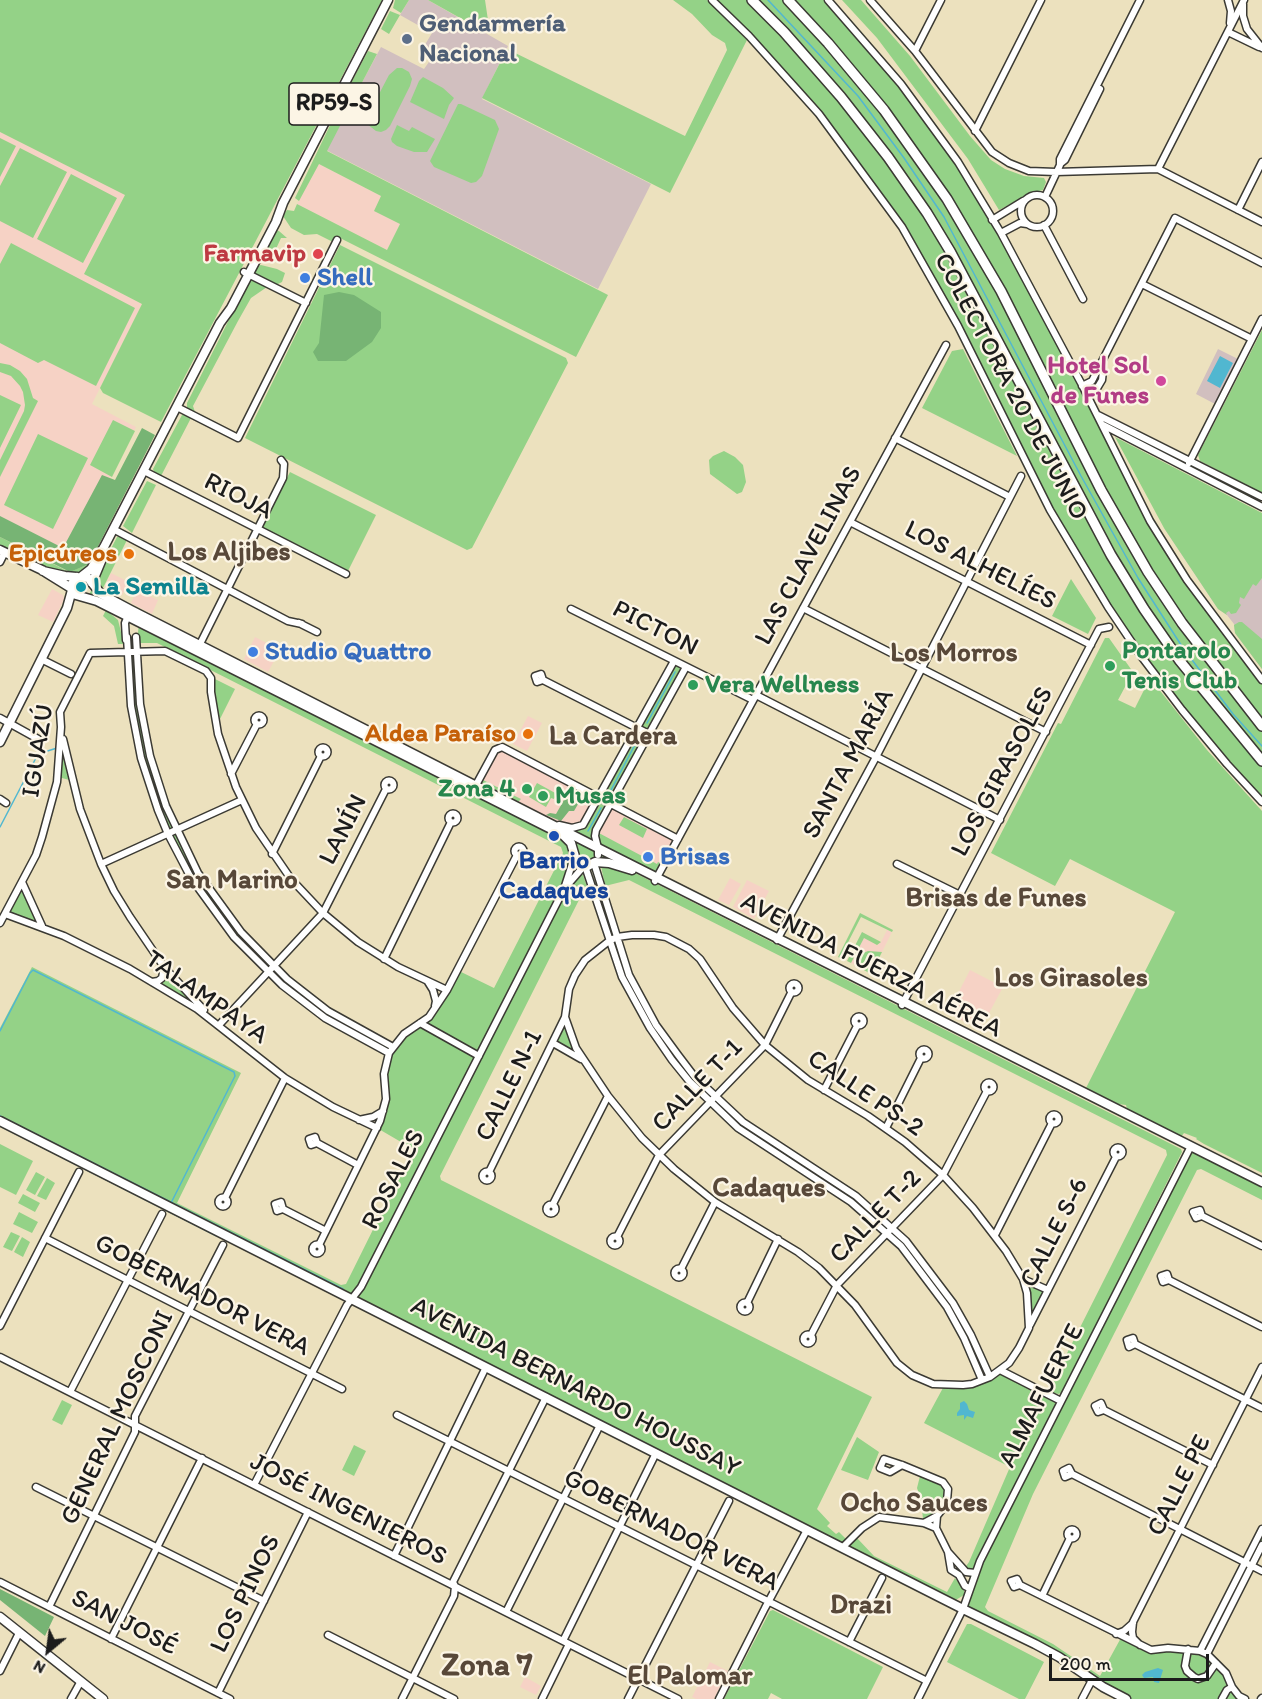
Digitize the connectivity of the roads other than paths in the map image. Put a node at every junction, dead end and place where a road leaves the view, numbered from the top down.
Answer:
1 (388, 0) edge
2 (712, 0) edge
3 (752, 0) edge
4 (788, 0) edge
5 (828, 0) edge
6 (870, 0) edge
7 (941, 0) edge
8 (1041, 0) edge
9 (1142, 0) edge
10 (1228, 1) edge
11 (1243, 2) edge
12 (1246, 26) junction
13 (1230, 27) junction
14 (1238, 37) junction
15 (1262, 48) edge
16 (915, 51) junction
17 (975, 131) junction
18 (1262, 162) edge
19 (1158, 170) junction
20 (1056, 172) junction
21 (1045, 196) junction
22 (1024, 201) junction
23 (1238, 210) junction
24 (992, 220) junction
25 (1262, 222) edge
26 (1028, 224) junction
27 (1044, 225) junction
28 (1001, 233) junction
29 (337, 240) dead end
30 (1262, 263) edge
31 (246, 273) junction
32 (1142, 284) junction
33 (1083, 299) dead end
34 (306, 303) junction
35 (1262, 319) edge
36 (1252, 339) junction
37 (946, 345) dead end
38 (1102, 367) junction
39 (1082, 386) junction
40 (1087, 395) junction
41 (177, 407) junction
42 (1097, 415) junction
43 (1102, 425) junction
44 (895, 438) junction
45 (281, 460) dead end
46 (1190, 461) junction
47 (1186, 468) junction
48 (144, 471) junction
49 (1022, 476) dead end
50 (1010, 497) junction
51 (1262, 497) edge
52 (1262, 507) edge
53 (850, 522) junction
54 (113, 529) junction
55 (258, 529) junction
56 (104, 547) junction
57 (2, 551) edge
58 (0, 562) edge
59 (43, 571) junction
60 (346, 574) dead end
61 (80, 576) junction
62 (967, 580) junction
63 (92, 584) junction
64 (228, 588) junction
65 (72, 589) junction
66 (83, 597) junction
67 (67, 608) junction
68 (803, 608) junction
69 (571, 609) dead end
70 (129, 613) junction
71 (140, 618) junction
72 (1109, 627) dead end
73 (317, 632) dead end
74 (1091, 645) junction
75 (198, 648) junction
76 (128, 652) junction
77 (136, 652) junction
78 (41, 659) junction
79 (674, 660) junction
80 (686, 667) junction
81 (921, 669) junction
82 (71, 674) dead end
83 (543, 680) dead end
84 (1262, 680) edge
85 (755, 698) junction
86 (310, 705) junction
87 (0, 718) edge
88 (10, 723) junction
89 (257, 724) dead end
90 (1262, 726) edge
91 (61, 727) junction
92 (637, 727) junction
93 (1046, 732) junction
94 (649, 734) junction
95 (38, 739) dead end
96 (0, 742) edge
97 (321, 756) dead end
98 (876, 757) junction
99 (1262, 761) edge
100 (231, 774) junction
101 (57, 782) junction
102 (73, 782) junction
103 (476, 785) junction
104 (386, 789) dead end
105 (599, 798) junction
106 (242, 800) junction
107 (1262, 802) edge
108 (610, 804) junction
109 (1000, 820) junction
110 (451, 822) dead end
111 (555, 825) junction
112 (176, 830) junction
113 (168, 834) junction
114 (678, 839) junction
115 (272, 854) junction
116 (575, 854) junction
117 (517, 855) dead end
118 (592, 856) junction
119 (102, 864) junction
120 (897, 864) dead end
121 (656, 879) junction
122 (22, 882) junction
123 (564, 889) junction
124 (960, 895) junction
125 (323, 913) junction
126 (5, 914) junction
127 (0, 923) edge
128 (42, 927) junction
129 (616, 938) junction
130 (777, 940) junction
131 (609, 941) junction
132 (384, 959) junction
133 (164, 967) junction
134 (274, 967) junction
135 (268, 973) junction
136 (152, 982) junction
137 (428, 982) junction
138 (447, 990) junction
139 (791, 993) dead end
140 (903, 1003) junction
141 (434, 1010) junction
142 (326, 1014) junction
143 (566, 1017) junction
144 (420, 1023) junction
145 (219, 1025) junction
146 (653, 1026) junction
147 (857, 1026) dead end
148 (553, 1043) junction
149 (765, 1045) junction
150 (391, 1050) junction
151 (479, 1056) junction
152 (921, 1058) dead end
153 (584, 1060) junction
154 (285, 1078) junction
155 (824, 1090) junction
156 (987, 1091) dead end
157 (608, 1096) junction
158 (712, 1099) junction
159 (383, 1111) junction
160 (358, 1120) junction
161 (0, 1121) edge
162 (1052, 1123) dead end
163 (377, 1128) junction
164 (886, 1128) junction
165 (317, 1143) dead end
166 (1190, 1148) junction
167 (659, 1155) junction
168 (1116, 1157) dead end
169 (358, 1165) junction
170 (79, 1172) dead end
171 (489, 1172) dead end
172 (943, 1175) junction
173 (1262, 1182) edge
174 (1262, 1187) edge
175 (225, 1198) dead end
176 (715, 1202) junction
177 (553, 1204) dead end
178 (283, 1209) dead end
179 (162, 1214) dead end
180 (1202, 1216) dead end
181 (894, 1228) junction
182 (326, 1231) junction
183 (888, 1234) junction
184 (995, 1235) junction
185 (617, 1237) dead end
186 (45, 1238) junction
187 (778, 1239) junction
188 (223, 1245) dead end
189 (319, 1245) dead end
190 (1262, 1246) edge
191 (681, 1269) dead end
192 (1023, 1279) junction
193 (1169, 1280) dead end
194 (128, 1281) junction
195 (837, 1285) junction
196 (1048, 1290) junction
197 (352, 1299) junction
198 (747, 1303) dead end
199 (950, 1305) junction
200 (189, 1311) junction
201 (0, 1326) edge
202 (1262, 1327) edge
203 (1029, 1328) junction
204 (811, 1335) dead end
205 (1135, 1344) dead end
206 (0, 1357) edge
207 (486, 1367) junction
208 (1262, 1367) edge
209 (1000, 1370) junction
210 (311, 1373) junction
211 (990, 1374) junction
212 (982, 1380) junction
213 (342, 1389) dead end
214 (70, 1392) junction
215 (546, 1397) junction
216 (1245, 1400) junction
217 (1061, 1401) junction
218 (1262, 1408) edge
219 (1104, 1410) dead end
220 (397, 1414) dead end
221 (135, 1424) junction
222 (600, 1425) junction
223 (450, 1441) junction
224 (656, 1453) junction
225 (202, 1458) junction
226 (902, 1465) dead end
227 (1213, 1465) junction
228 (509, 1471) junction
229 (1072, 1474) dead end
230 (254, 1485) junction
231 (36, 1487) dead end
232 (563, 1498) junction
233 (729, 1501) dead end
234 (308, 1512) junction
235 (94, 1516) junction
236 (937, 1516) junction
237 (924, 1523) junction
238 (620, 1527) junction
239 (936, 1528) junction
240 (1180, 1529) junction
241 (1262, 1529) edge
242 (807, 1530) junction
243 (1070, 1538) dead end
244 (1262, 1545) edge
245 (157, 1548) junction
246 (842, 1548) junction
247 (394, 1556) junction
248 (1248, 1564) junction
249 (696, 1565) junction
250 (1262, 1571) edge
251 (975, 1573) junction
252 (962, 1574) junction
253 (882, 1578) dead end
254 (0, 1582) edge
255 (1020, 1585) dead end
256 (455, 1586) junction
257 (969, 1588) junction
258 (1042, 1596) junction
259 (264, 1601) junction
260 (768, 1601) junction
261 (49, 1607) junction
262 (963, 1609) junction
263 (506, 1612) junction
264 (0, 1617) edge
265 (1133, 1622) junction
266 (20, 1632) junction
267 (1116, 1634) junction
268 (328, 1635) dead end
269 (111, 1639) junction
270 (566, 1642) junction
271 (849, 1642) junction
272 (1140, 1646) junction
273 (1188, 1649) junction
274 (1200, 1651) junction
275 (1207, 1654) junction
276 (1216, 1663) junction
277 (0, 1671) edge
278 (413, 1678) junction
279 (639, 1679) junction
280 (1092, 1680) junction
281 (81, 1681) junction
282 (927, 1681) junction
283 (1232, 1687) junction
284 (218, 1693) junction
285 (71, 1699) edge
286 (103, 1699) edge
287 (230, 1699) edge
288 (402, 1699) edge
289 (454, 1699) edge
290 (542, 1699) edge
291 (628, 1699) edge
292 (678, 1699) edge
293 (719, 1699) edge
294 (918, 1699) edge
295 (1082, 1699) edge
296 (1126, 1699) edge
297 (1222, 1699) edge
298 (1245, 1699) edge

1 - 31 main road, RP59-S
2 - 107 street, COLECTORA 20 DE JUNIO
3 - 99 highway
4 - 90 highway
5 - 24 street
6 - 16 street
7 - 16 street
8 - 17 street
9 - 20 street
10 - 11 street
10 - 13 street
11 - 12 street
11 - 13 street
12 - 13 street
12 - 14 street
12 - 15 street
13 - 14 street
13 - 19 street
14 - 15 street
16 - 17 street
17 - 20 street
18 - 23 street
19 - 20 street
19 - 23 street
20 - 21 street
21 - 22 street
21 - 27 street
22 - 24 street
22 - 26 street
23 - 25 street
24 - 28 street
26 - 27 street
26 - 28 street
27 - 33 street
28 - 39 street
29 - 34 street
30 - 32 street
31 - 34 street
31 - 41 main road, RP59-S
32 - 36 street
32 - 38 street
34 - 41 street
35 - 36 street
36 - 46 street
37 - 44 street, LAS CLAVELINAS
38 - 39 street
38 - 40 street
39 - 40 street
40 - 42 street
41 - 48 main road, RP59-S
42 - 43 street
42 - 46 street
43 - 47 street
43 - 84 street
44 - 50 street
44 - 53 street, LAS CLAVELINAS
45 - 55 street
46 - 47 street
46 - 51 street
47 - 52 street
48 - 54 main road, RP59-S
48 - 55 street, RIOJA
49 - 50 street, SANTA MARÍA
50 - 62 street, SANTA MARÍA
53 - 62 street, LOS ALHELÍES
53 - 68 street, LAS CLAVELINAS
54 - 56 main road, RP59-S
54 - 64 street
55 - 60 street, RIOJA
55 - 64 street
56 - 61 main road, RP59-S
56 - 63 main road, RP59-S
57 - 58 street
57 - 59 main road, AVENIDA FUERZA AÉREA
59 - 61 main road, AVENIDA FUERZA AÉREA
59 - 65 main road, AVENIDA FUERZA AÉREA
61 - 63 main road, AVENIDA FUERZA AÉREA
61 - 65 main road
62 - 74 street, LOS ALHELÍES
62 - 81 street, SANTA MARÍA
63 - 66 main road, RP59-S
63 - 70 main road, AVENIDA FUERZA AÉREA
64 - 73 street
64 - 75 street
65 - 66 main road, AVENIDA FUERZA AÉREA
65 - 67 main road
66 - 67 main road
66 - 70 main road, AVENIDA FUERZA AÉREA
67 - 78 main road
68 - 81 street
68 - 85 street, LAS CLAVELINAS
69 - 79 street, PICTON
70 - 71 main road, AVENIDA FUERZA AÉREA
70 - 76 street
71 - 75 main road, AVENIDA FUERZA AÉREA
71 - 77 street
72 - 74 street, LOS GIRASOLES
74 - 93 street, LOS GIRASOLES
75 - 86 main road, AVENIDA FUERZA AÉREA
76 - 77 street
76 - 91 street, IGUAZÚ
76 - 113 street
77 - 100 street
77 - 112 street
78 - 82 street
78 - 88 main road
79 - 80 street, PICTON
79 - 92 street
80 - 85 street, PICTON
80 - 94 street
81 - 93 street
81 - 98 street, SANTA MARÍA
83 - 92 street
85 - 98 street, PICTON
85 - 114 street, LAS CLAVELINAS
86 - 103 main road, AVENIDA FUERZA AÉREA
86 - 116 main road, AVENIDA FUERZA AÉREA
87 - 88 street
88 - 95 street
88 - 96 main road
89 - 100 street
91 - 101 street, IGUAZÚ
91 - 102 street
92 - 94 street
92 - 105 street
93 - 109 street, LOS GIRASOLES
94 - 108 street
97 - 115 street
98 - 109 street, PICTON
98 - 130 street, SANTA MARÍA
100 - 106 street
101 - 102 street
101 - 122 street, IGUAZÚ
102 - 119 street
103 - 105 street
103 - 111 main road, AVENIDA FUERZA AÉREA
104 - 125 street, LANÍN
105 - 108 street
105 - 111 street
106 - 112 street
106 - 115 street
108 - 114 street
108 - 118 street
109 - 124 street, LOS GIRASOLES
110 - 132 street
111 - 118 main road, AVENIDA FUERZA AÉREA
112 - 113 street
112 - 134 street
113 - 119 street
113 - 135 street
114 - 121 street, LAS CLAVELINAS
115 - 125 street
116 - 118 main road, AVENIDA FUERZA AÉREA
116 - 118 main road
116 - 123 street, ROSALES
117 - 138 street
118 - 121 main road, AVENIDA FUERZA AÉREA
118 - 121 main road, AVENIDA FUERZA AÉREA
118 - 123 street, ROSALES
118 - 129 street
118 - 131 street
119 - 133 street
120 - 124 street
121 - 130 main road, AVENIDA FUERZA AÉREA
122 - 126 street, IGUAZÚ
122 - 128 street
123 - 151 street, ROSALES
124 - 140 street, LOS GIRASOLES
125 - 132 street
125 - 134 street, LANÍN
126 - 127 street, IGUAZÚ
126 - 128 street, TALAMPAYA
128 - 136 street, TALAMPAYA
129 - 131 street, CALLE PS-2
129 - 146 street
129 - 149 street, CALLE PS-2
130 - 140 main road, AVENIDA FUERZA AÉREA
131 - 143 street, CALLE PS-2
131 - 146 street
132 - 137 street
133 - 136 street
133 - 145 street
134 - 135 street, LANÍN
134 - 142 street
135 - 142 street
135 - 145 street, LANÍN
136 - 145 street, TALAMPAYA
137 - 138 street
137 - 141 street
138 - 141 street
139 - 149 street, CALLE T-1
140 - 166 main road, AVENIDA FUERZA AÉREA
141 - 144 street
142 - 150 street
143 - 148 street, CALLE N-1
143 - 153 street
144 - 150 street
144 - 151 street
145 - 154 street, TALAMPAYA
146 - 158 street
147 - 155 street
148 - 153 street
148 - 171 street, CALLE N-1
149 - 155 street, CALLE PS-2
149 - 158 street, CALLE T-1
150 - 159 street
151 - 197 street, ROSALES
152 - 164 street
153 - 157 street
154 - 160 street, TALAMPAYA
154 - 175 street
155 - 164 street, CALLE PS-2
156 - 172 street, CALLE T-2
157 - 167 street
157 - 177 street
158 - 167 street, CALLE T-1
158 - 181 street
158 - 183 street
159 - 160 street
159 - 163 street
160 - 163 street, TALAMPAYA
161 - 197 main road, AVENIDA BERNARDO HOUSSAY
162 - 184 street
163 - 169 street
164 - 172 street, CALLE PS-2
165 - 169 street
166 - 173 main road, AVENIDA FUERZA AÉREA
166 - 174 main road, AVENIDA FUERZA AÉREA
166 - 217 street, ALMAFUERTE
167 - 176 street
167 - 185 street, CALLE T-1
168 - 196 street, CALLE S-6
169 - 182 street
170 - 186 street
172 - 181 street, CALLE T-2
172 - 184 street, CALLE PS-2
176 - 187 street
176 - 191 street
178 - 182 street
179 - 194 street
180 - 190 street
181 - 183 street, CALLE T-2
181 - 199 street
182 - 189 street
183 - 195 street, CALLE T-2
183 - 199 street
184 - 192 street, CALLE PS-2
186 - 194 street, GOBERNADOR VERA
186 - 201 street
187 - 195 street
187 - 198 street
188 - 200 street, GENERAL MOSCONI
192 - 196 street
192 - 203 street
193 - 202 street
194 - 200 street, GOBERNADOR VERA
194 - 214 street
195 - 204 street, CALLE T-2
195 - 212 street
196 - 203 street, CALLE S-6
197 - 207 main road, AVENIDA BERNARDO HOUSSAY
197 - 210 street, ROSALES
199 - 211 street
199 - 212 street
200 - 210 street, GOBERNADOR VERA
200 - 221 street, GENERAL MOSCONI
203 - 209 street, CALLE S-6
205 - 216 street
206 - 214 street, JOSÉ INGENIEROS
207 - 215 main road, AVENIDA BERNARDO HOUSSAY
207 - 223 street
208 - 216 street, CALLE PE
209 - 211 street
209 - 217 street
210 - 213 street, GOBERNADOR VERA
210 - 230 street, ROSALES
211 - 212 street
214 - 221 street, JOSÉ INGENIEROS
215 - 222 main road, AVENIDA BERNARDO HOUSSAY
215 - 228 street
216 - 218 street
216 - 227 street, CALLE PE
217 - 251 street, ALMAFUERTE
219 - 227 street
220 - 223 street, GOBERNADOR VERA
221 - 225 street, JOSÉ INGENIEROS
221 - 235 street, GENERAL MOSCONI
222 - 224 main road, AVENIDA BERNARDO HOUSSAY
222 - 232 street
223 - 228 street, GOBERNADOR VERA
223 - 247 street
224 - 238 street
224 - 242 main road, AVENIDA BERNARDO HOUSSAY
225 - 230 street, JOSÉ INGENIEROS
225 - 245 street
226 - 236 street
227 - 240 street, CALLE PE
228 - 232 street, GOBERNADOR VERA
228 - 256 street
229 - 240 street
230 - 234 street, JOSÉ INGENIEROS
231 - 235 street
232 - 238 street, GOBERNADOR VERA
232 - 263 street
233 - 249 street
234 - 247 street, JOSÉ INGENIEROS
234 - 259 street, LOS PINOS
235 - 245 street
235 - 261 street, GENERAL MOSCONI
236 - 237 street
236 - 239 street
237 - 239 street
237 - 246 street
238 - 249 street, GOBERNADOR VERA
238 - 270 street
239 - 252 street
240 - 248 street
240 - 265 street, CALLE PE
241 - 248 street
242 - 246 main road, AVENIDA BERNARDO HOUSSAY
242 - 260 street
243 - 258 street
244 - 248 street
245 - 259 street
245 - 269 street
246 - 262 main road, AVENIDA BERNARDO HOUSSAY
247 - 256 street, JOSÉ INGENIEROS
248 - 250 street
248 - 274 street
248 - 275 street
249 - 260 street, GOBERNADOR VERA
249 - 279 street
251 - 252 street
251 - 257 street, ALMAFUERTE
252 - 257 street
253 - 271 street
254 - 261 street, SAN JOSÉ
255 - 258 street
256 - 263 street, JOSÉ INGENIEROS
256 - 278 street
257 - 262 street, ALMAFUERTE
258 - 267 street
259 - 284 street, LOS PINOS
260 - 271 street, GOBERNADOR VERA
260 - 293 street
261 - 269 street, SAN JOSÉ
262 - 280 main road, AVENIDA BERNARDO HOUSSAY
262 - 282 street, ALMAFUERTE
263 - 270 street, JOSÉ INGENIEROS
264 - 266 main road
265 - 267 street, CALLE PE
265 - 272 street
266 - 277 street
266 - 281 main road
267 - 272 street
268 - 278 street
269 - 284 street, SAN JOSÉ
270 - 279 street, JOSÉ INGENIEROS
270 - 290 street
271 - 282 street, GOBERNADOR VERA
272 - 273 street
273 - 274 street
273 - 276 street
274 - 275 street
275 - 276 street
276 - 283 street
278 - 288 street
278 - 289 street
279 - 291 street
279 - 292 street, JOSÉ INGENIEROS
280 - 295 street
280 - 296 main road, AVENIDA BERNARDO HOUSSAY
281 - 285 street
281 - 286 main road
282 - 294 street, ALMAFUERTE
283 - 297 street
283 - 298 street
284 - 287 street, SAN JOSÉ

